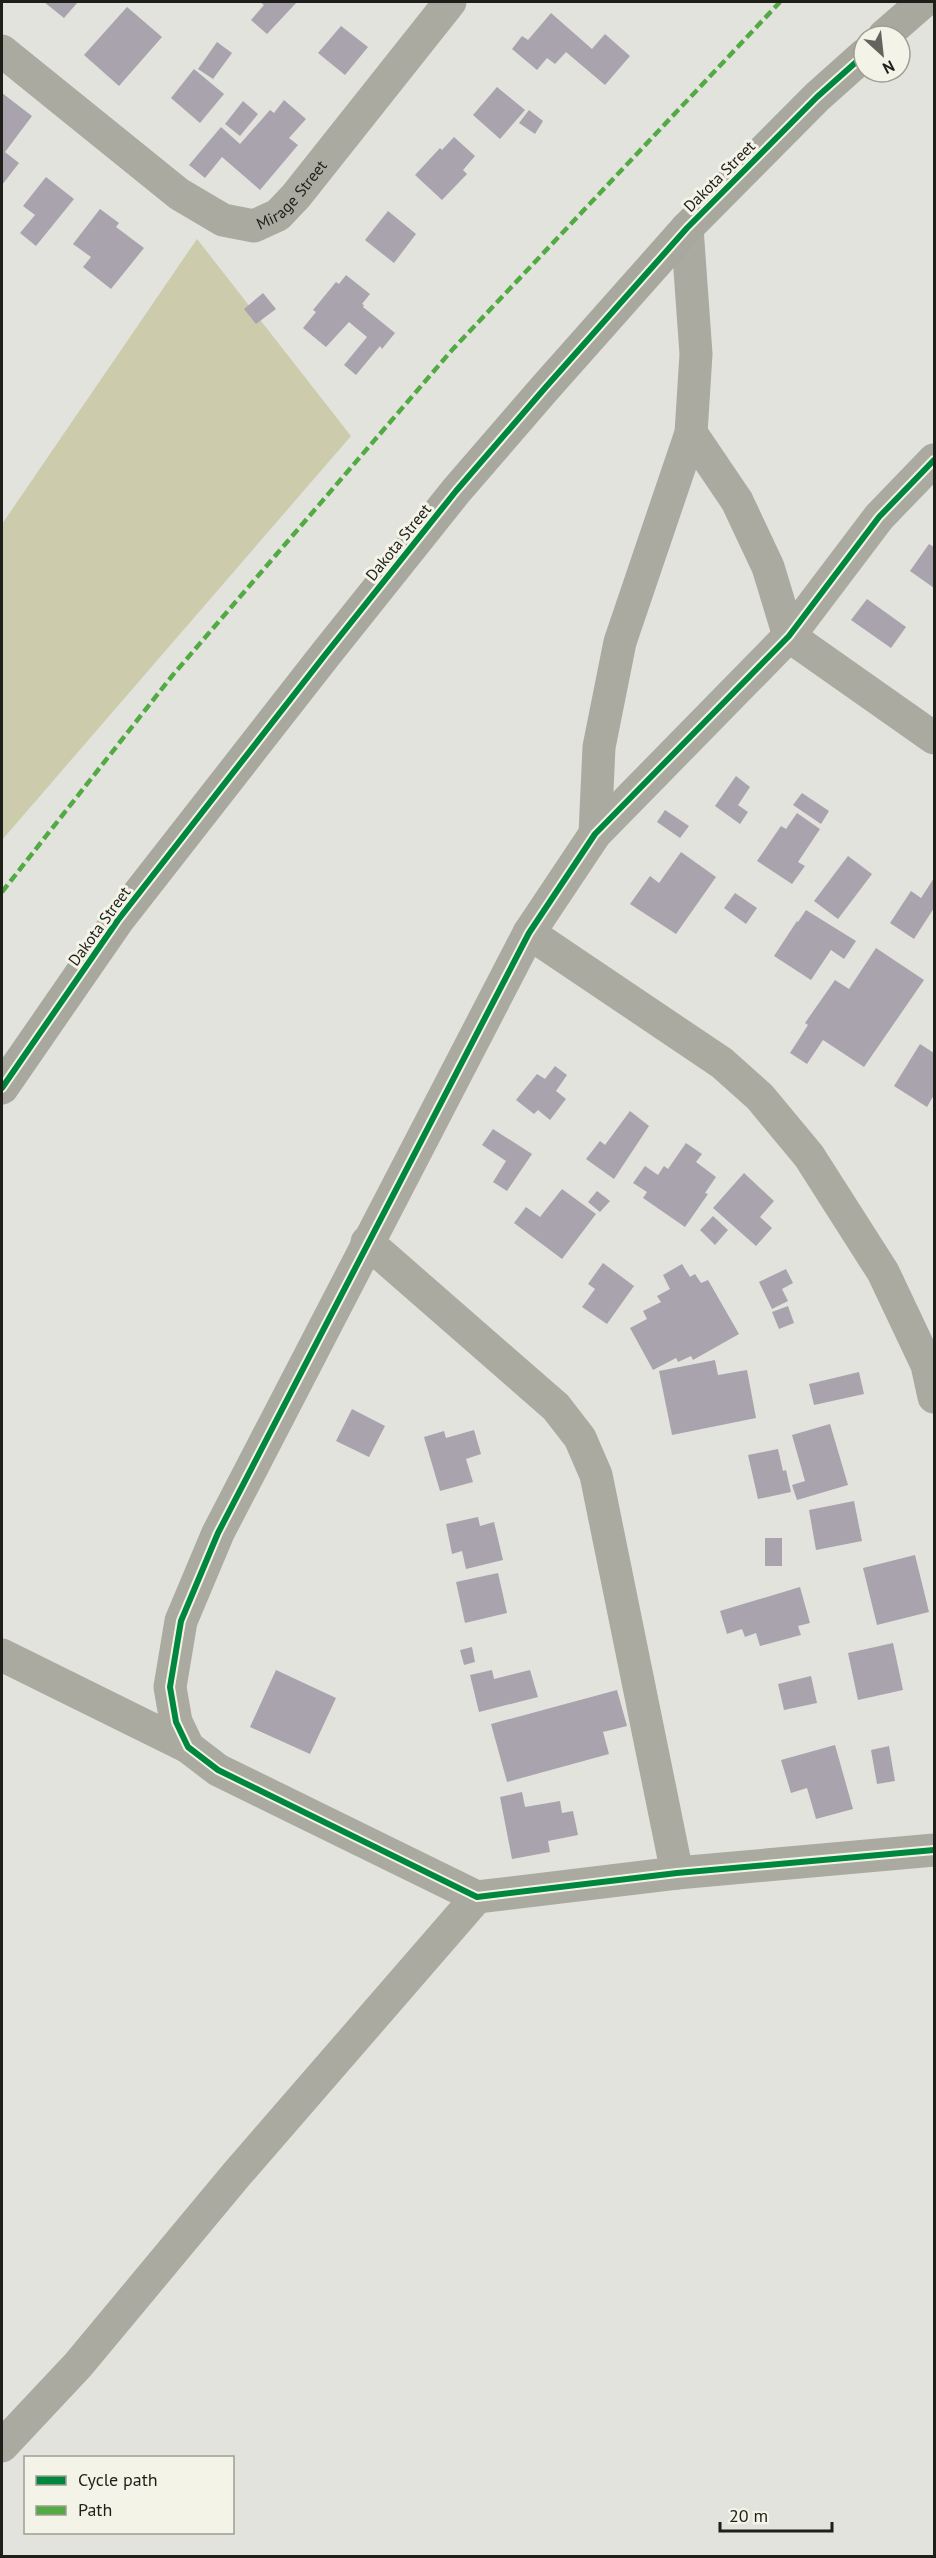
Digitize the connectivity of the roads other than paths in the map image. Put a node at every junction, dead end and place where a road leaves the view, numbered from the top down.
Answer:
1 (922, 2) edge
2 (435, 7) edge
3 (898, 24) edge
4 (2, 51) edge
5 (852, 65) edge
6 (687, 228) junction
7 (691, 433) junction
8 (934, 460) edge
9 (789, 636) junction
10 (934, 738) edge
11 (595, 834) junction
12 (529, 933) junction
13 (2, 1088) edge
14 (367, 1242) junction
15 (934, 1397) edge
16 (2, 1655) edge
17 (188, 1747) junction
18 (934, 1850) edge
19 (677, 1873) junction
20 (477, 1897) junction
21 (2, 2446) edge

1 - 3 street
2 - 4 street, Mirage Street
5 - 6 street, Dakota Street
6 - 7 street
6 - 13 street, Dakota Street
7 - 9 street
7 - 11 street
8 - 9 street
9 - 10 street
9 - 11 street
11 - 12 street
12 - 14 street
12 - 15 street
14 - 17 street
14 - 19 street
16 - 17 street
17 - 20 street
18 - 19 street
19 - 20 street
20 - 21 street

